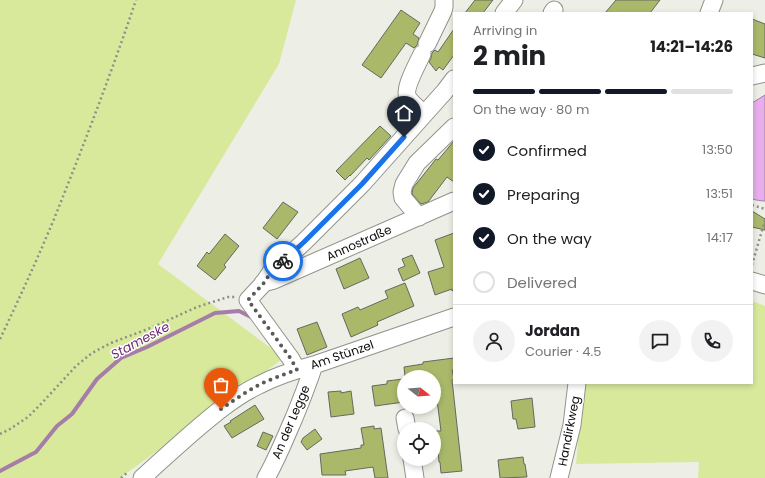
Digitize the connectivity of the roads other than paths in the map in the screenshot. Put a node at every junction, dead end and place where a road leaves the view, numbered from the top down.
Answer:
1 (444, 0) edge
2 (514, 0) edge
3 (714, 0) edge
4 (505, 12) edge
5 (709, 12) edge
6 (765, 73) edge
7 (753, 76) edge
8 (453, 79) edge
9 (424, 114) junction
10 (453, 128) edge
11 (453, 201) edge
12 (419, 217) junction
13 (753, 281) edge
14 (765, 285) edge
15 (256, 291) junction
16 (453, 317) edge
17 (314, 365) junction
18 (297, 370) junction
19 (577, 384) edge
20 (413, 466) edge
21 (142, 478) edge
22 (266, 478) edge
23 (415, 478) edge
24 (559, 478) edge

1 - 9 street
2 - 4 street
3 - 5 street
6 - 7 street
8 - 9 street
9 - 15 street
10 - 12 street
11 - 12 street, Annostraße
12 - 15 street, Annostraße
13 - 14 street
15 - 18 street
16 - 17 street, Am Stünzel
17 - 18 street, Am Stünzel
17 - 22 street, An der Legge
18 - 21 street, Am Stünzel
19 - 24 street, Handirkweg
20 - 23 street

